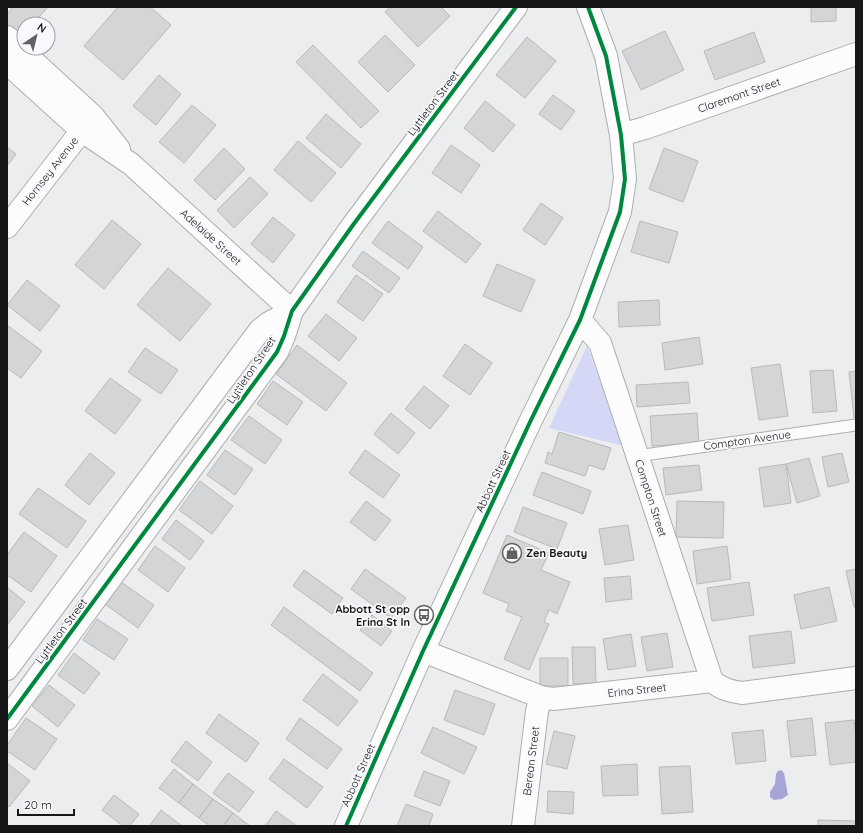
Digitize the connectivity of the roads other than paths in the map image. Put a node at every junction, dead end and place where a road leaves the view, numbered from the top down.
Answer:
1 (516, 7) edge
2 (588, 7) edge
3 (9, 42) edge
4 (856, 54) edge
5 (7, 64) edge
6 (46, 86) junction
7 (88, 123) junction
8 (621, 135) junction
9 (7, 227) edge
10 (292, 311) junction
11 (580, 320) junction
12 (856, 425) edge
13 (637, 456) junction
14 (423, 652) junction
15 (7, 670) edge
16 (856, 678) edge
17 (712, 681) junction
18 (541, 697) junction
19 (7, 719) edge
20 (346, 826) edge
21 (524, 826) edge

1 - 10 street, Lyttleton Street
2 - 8 street, Abbott Street
3 - 6 street, Adelaide Street
4 - 8 street, Claremont Street
5 - 6 street, Adelaide Street
6 - 7 street, Adelaide Street
7 - 9 street, Hornsey Avenue
7 - 10 street, Adelaide Street
8 - 11 street, Abbott Street
10 - 15 street, Lyttleton Street
10 - 19 street, Lyttleton Street
11 - 13 street, Compton Street
11 - 14 street, Abbott Street
12 - 13 lane, Compton Avenue
13 - 17 street, Compton Street
14 - 18 street, Erina Street
14 - 20 street, Abbott Street
16 - 17 street
17 - 18 street, Erina Street
18 - 21 street, Berean Street

